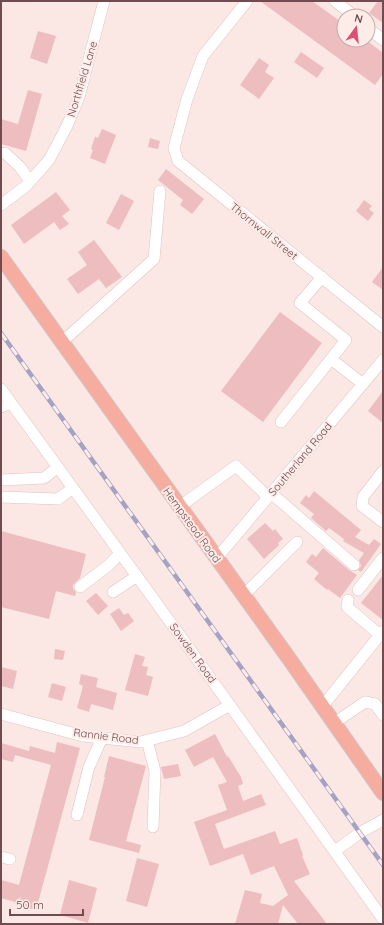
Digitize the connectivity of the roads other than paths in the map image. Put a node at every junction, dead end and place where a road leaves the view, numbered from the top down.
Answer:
1 (104, 1) edge
2 (247, 1) edge
3 (335, 1) edge
4 (344, 8) edge
5 (5, 153) dead end
6 (30, 182) junction
7 (160, 191) dead end
8 (1, 205) edge
9 (1, 257) edge
10 (322, 277) junction
11 (383, 327) edge
12 (62, 342) junction
13 (331, 358) junction
14 (383, 360) edge
15 (363, 384) junction
16 (1, 389) edge
17 (6, 405) edge
18 (281, 422) dead end
19 (58, 467) junction
20 (383, 471) edge
21 (1, 480) edge
22 (73, 488) junction
23 (270, 495) junction
24 (1, 497) edge
25 (179, 507) junction
26 (383, 522) edge
27 (297, 542) dead end
28 (120, 553) junction
29 (383, 558) edge
30 (216, 559) junction
31 (354, 565) dead end
32 (137, 576) junction
33 (80, 586) dead end
34 (358, 590) dead end
35 (113, 592) dead end
36 (243, 596) junction
37 (348, 600) dead end
38 (381, 633) edge
39 (230, 705) junction
40 (322, 707) junction
41 (1, 714) edge
42 (383, 715) edge
43 (334, 723) junction
44 (102, 738) junction
45 (147, 740) junction
46 (383, 793) edge
47 (77, 815) dead end
48 (383, 820) edge
49 (153, 827) dead end
50 (335, 851) junction
51 (383, 919) edge

1 - 6 street, Northfield Lane
2 - 10 street, Thornwall Street
3 - 4 street
5 - 6 street
6 - 8 street, Northfield Lane
7 - 12 street
9 - 12 main road, Hempstead Road
10 - 11 street, Thornwall Street
10 - 13 street
12 - 25 main road, Hempstead Road
13 - 15 street
13 - 18 street
14 - 15 street, Southerland Road
15 - 23 street, Southerland Road
16 - 17 street, Sowden Road
17 - 19 street, Sowden Road
19 - 21 street
19 - 22 street, Sowden Road
20 - 26 street
22 - 24 street
22 - 28 street, Sowden Road
23 - 25 street
23 - 30 street, Southerland Road
23 - 31 street
25 - 30 main road, Hempstead Road
27 - 36 street
28 - 32 street, Sowden Road
28 - 33 street
29 - 34 street
30 - 36 main road, Hempstead Road
32 - 35 street
32 - 39 street, Sowden Road
36 - 40 main road, Hempstead Road
37 - 38 street
38 - 40 street
39 - 45 street, Rannie Road
39 - 50 street, Sowden Road
40 - 43 main road, Hempstead Road
41 - 44 street, Rannie Road
42 - 43 street
43 - 46 main road, Hempstead Road
44 - 45 street, Rannie Road
44 - 47 street
45 - 49 street
48 - 50 street
50 - 51 street, Sowden Road

